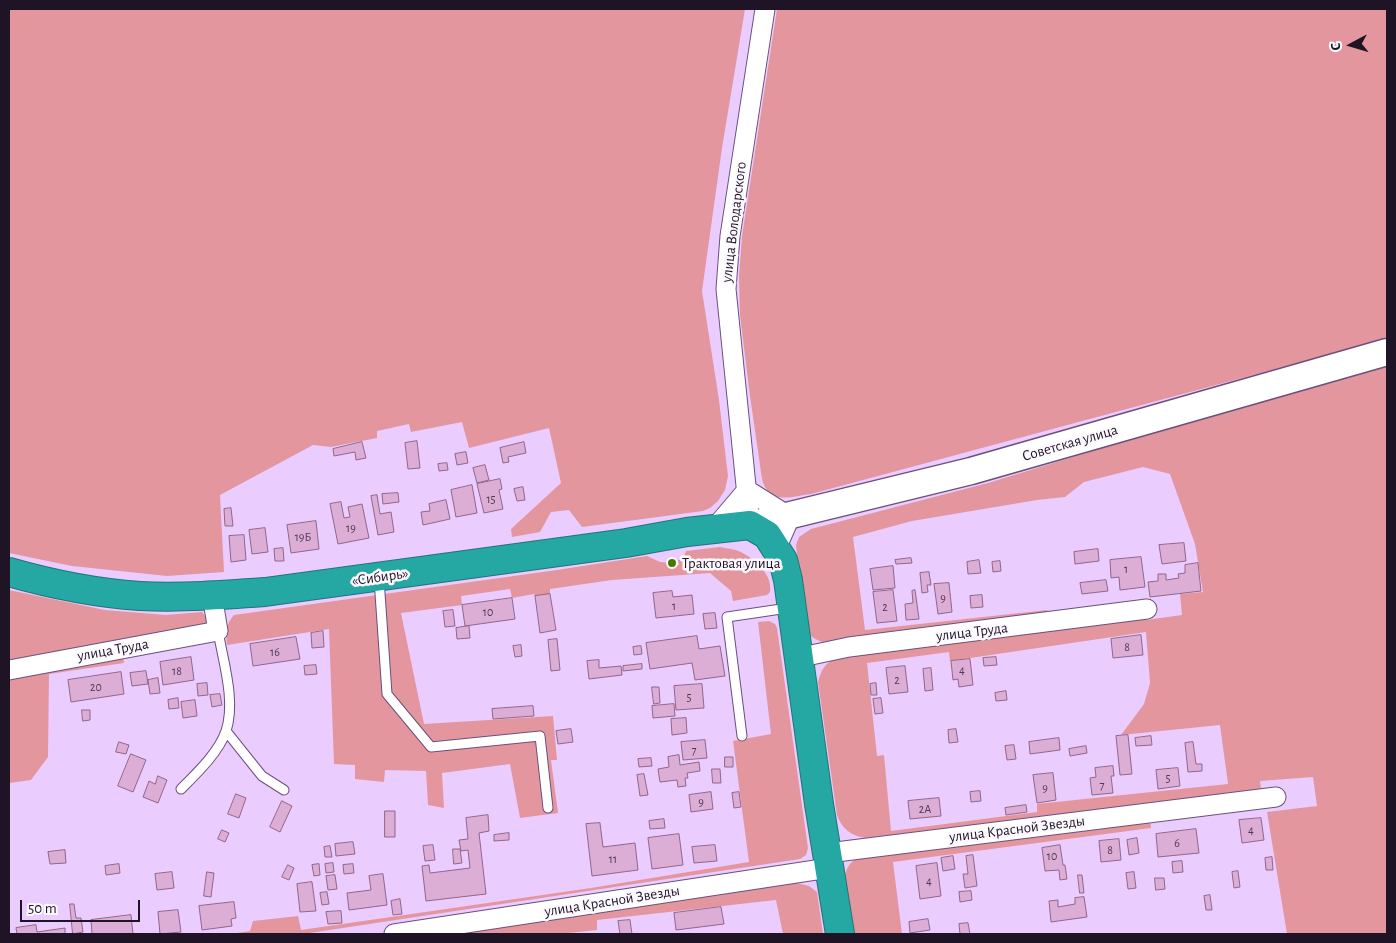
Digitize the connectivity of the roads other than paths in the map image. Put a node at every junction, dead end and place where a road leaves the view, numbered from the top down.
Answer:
1 (765, 9) edge
2 (1387, 352) edge
3 (747, 490) junction
4 (790, 517) junction
5 (750, 525) junction
6 (714, 529) junction
7 (776, 549) junction
8 (9, 572) edge
9 (378, 577) junction
10 (212, 595) junction
11 (791, 607) junction
12 (1147, 609) dead end
13 (218, 631) junction
14 (798, 658) junction
15 (9, 670) edge
16 (226, 731) junction
17 (742, 736) dead end
18 (182, 789) dead end
19 (284, 790) dead end
20 (1276, 797) dead end
21 (548, 808) dead end
22 (828, 860) junction
23 (394, 934) edge
24 (840, 934) edge

1 - 3 street, улица Володарского
2 - 4 street, Советская улица
3 - 4 street
3 - 5 street, улица Володарского
3 - 6 street
4 - 5 street, Советская улица
4 - 7 street
5 - 6 highway, «Сибирь»
5 - 7 highway
6 - 9 highway, «Сибирь»
7 - 11 highway
8 - 10 highway, «Сибирь»
9 - 10 highway, «Сибирь»
9 - 21 lane
10 - 13 street
11 - 14 highway
11 - 17 lane
12 - 14 street, улица Труда
13 - 15 street, улица Труда
13 - 16 lane
14 - 22 highway
16 - 18 lane
16 - 19 lane
20 - 22 street, улица Красной Звезды
22 - 23 street, улица Красной Звезды
22 - 24 highway

